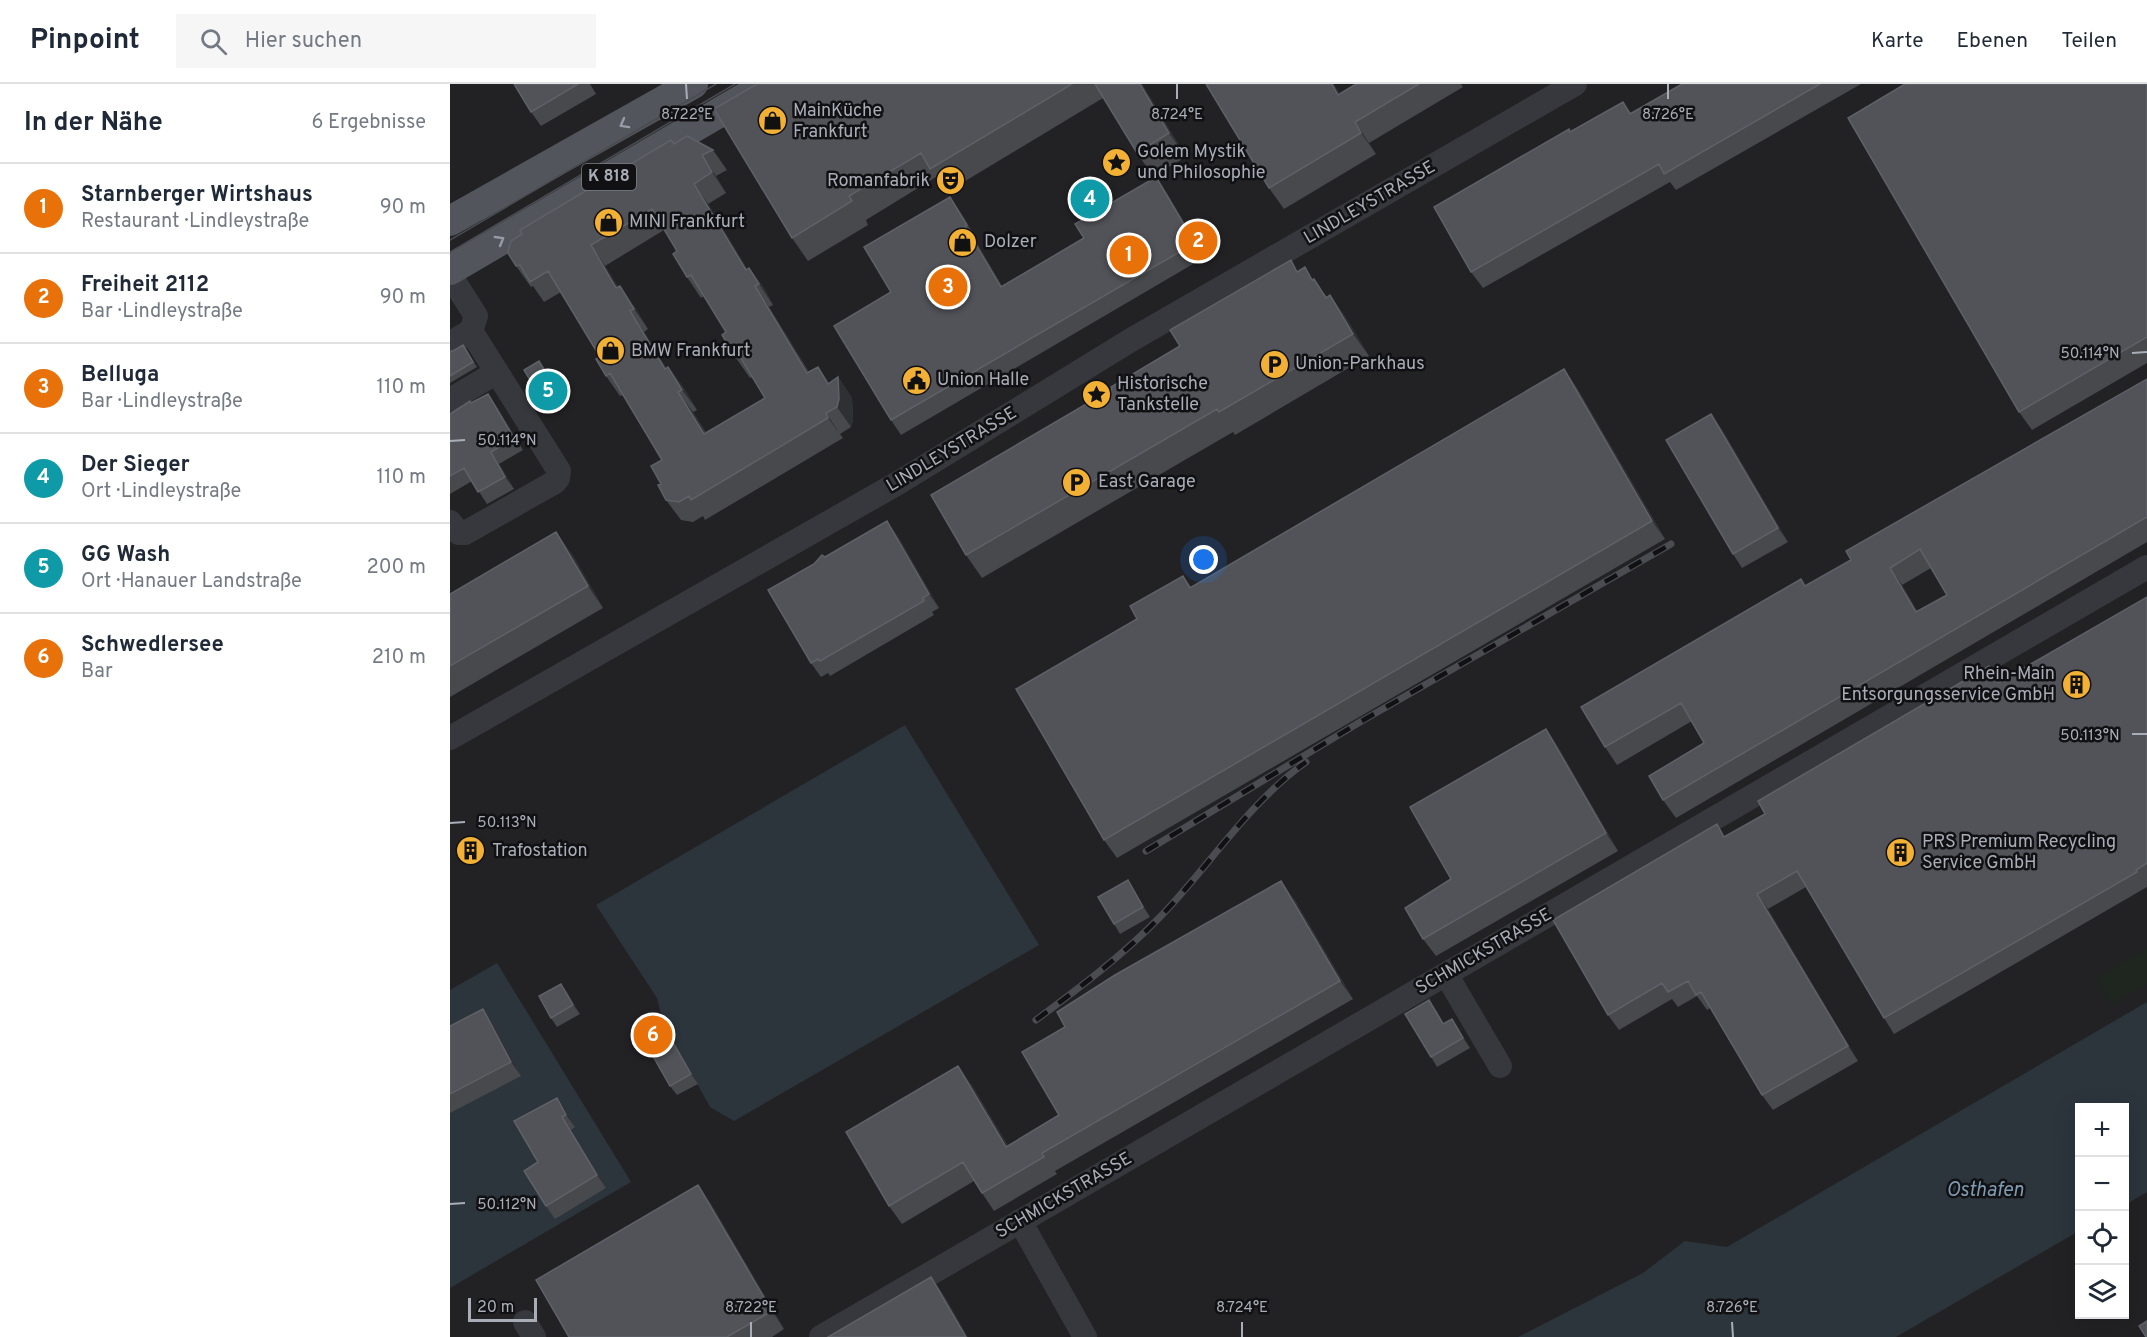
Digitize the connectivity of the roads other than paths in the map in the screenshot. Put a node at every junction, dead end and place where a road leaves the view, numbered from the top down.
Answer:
1 (693, 84) edge
2 (768, 84) edge
3 (1575, 84) edge
4 (450, 221) edge
5 (450, 270) edge
6 (450, 275) edge
7 (471, 331) junction
8 (450, 343) edge
9 (497, 372) junction
10 (450, 400) edge
11 (450, 522) edge
12 (2147, 567) edge
13 (450, 738) edge
14 (1446, 974) junction
15 (1500, 1066) dead end
16 (1020, 1221) junction
17 (821, 1337) edge
18 (1085, 1337) edge

1 -> 4 main road, K 818
5 -> 2 main road, K 818
3 - 13 street, LINDLEYSTRASSE
6 - 7 street
7 - 8 street
7 - 9 street
9 - 10 street
9 - 11 street
12 - 14 street, SCHMICKSTRASSE
14 - 15 street
14 - 16 street, SCHMICKSTRASSE
16 - 17 street, SCHMICKSTRASSE
16 - 18 street

